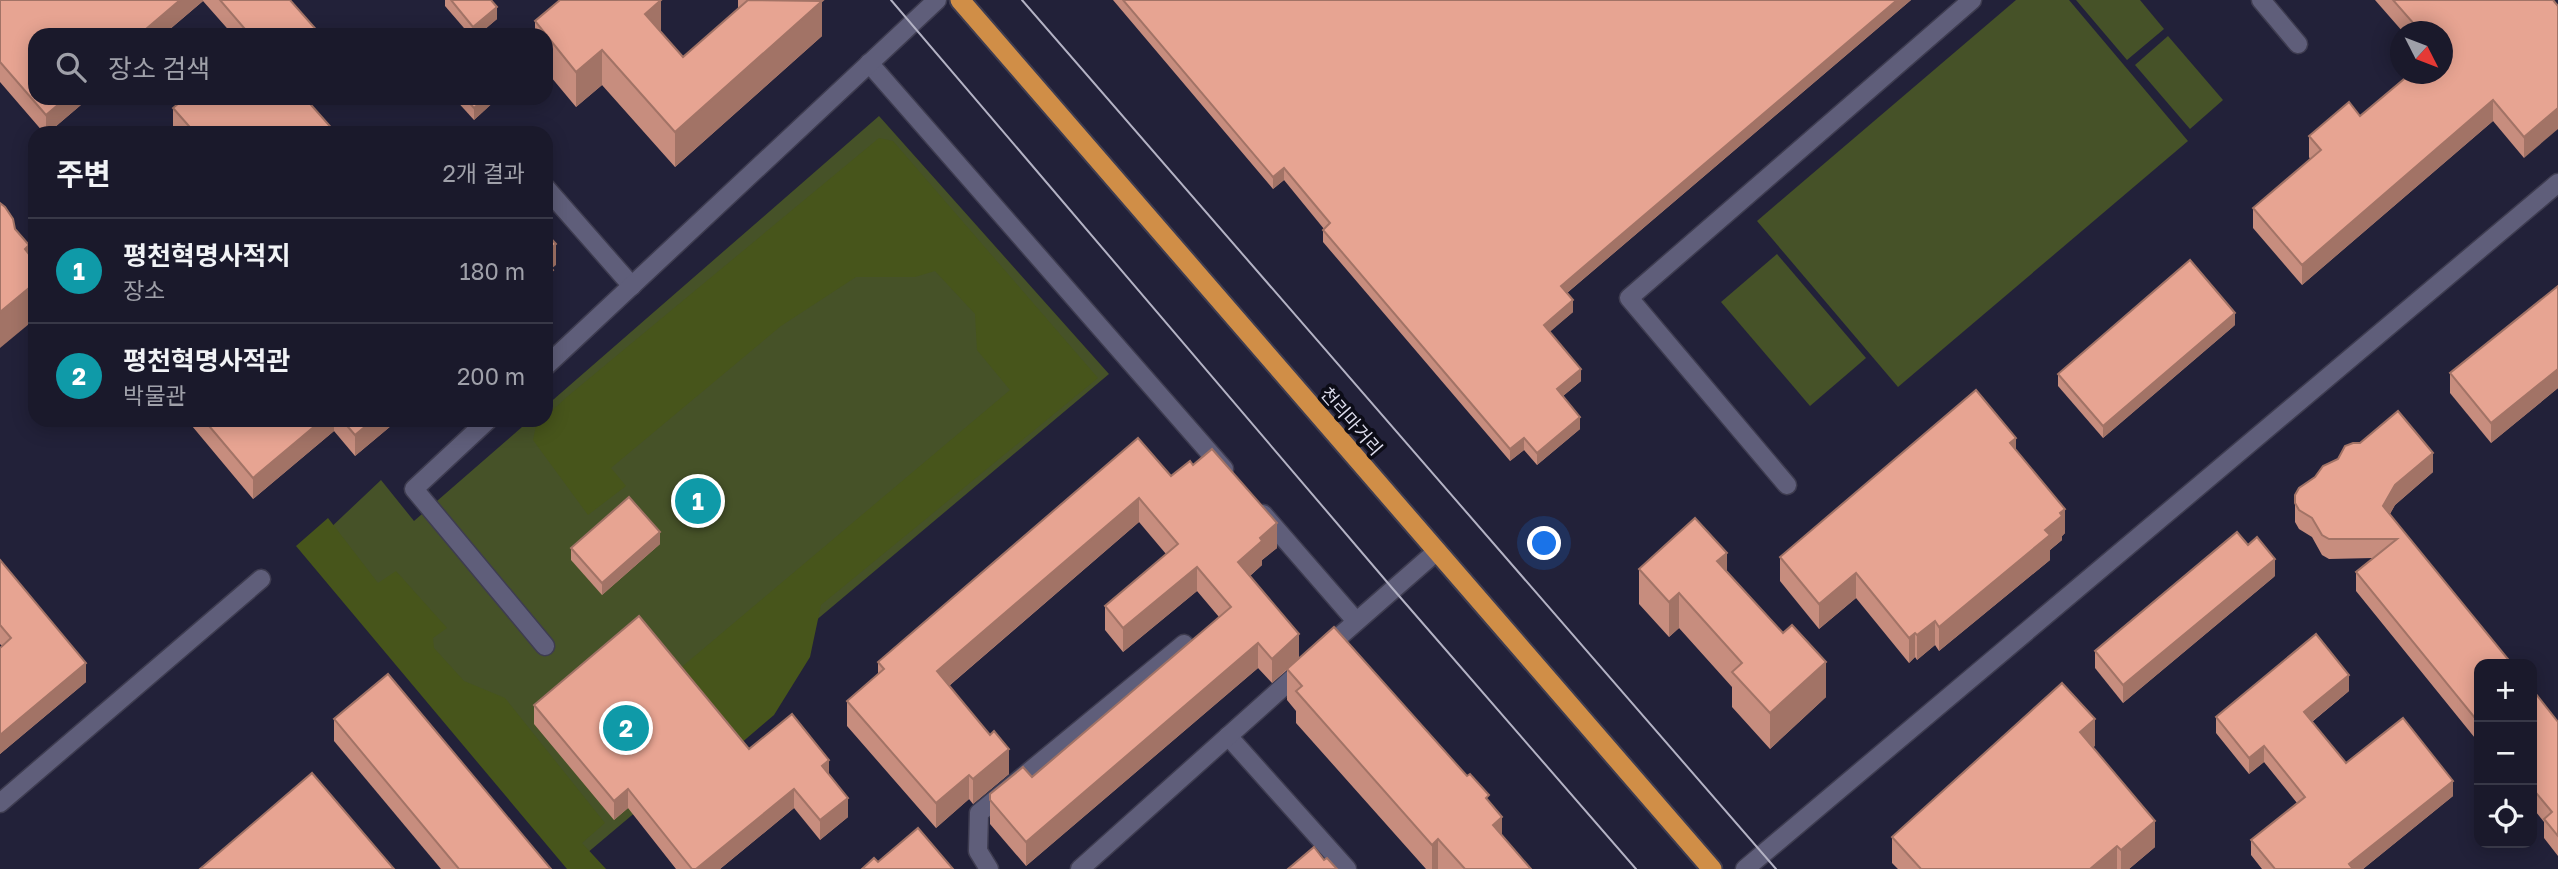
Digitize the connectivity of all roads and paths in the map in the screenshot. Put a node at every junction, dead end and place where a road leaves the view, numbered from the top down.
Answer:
1 (937, 0) edge
2 (960, 0) edge
3 (1972, 0) edge
4 (2261, 0) edge
5 (2298, 44) dead end
6 (869, 63) junction
7 (2558, 183) edge
8 (553, 196) edge
9 (632, 286) junction
10 (553, 359) edge
11 (480, 427) edge
12 (1237, 484) edge
13 (1787, 485) dead end
14 (1255, 505) edge
15 (1437, 551) junction
16 (261, 579) dead end
17 (1356, 621) junction
18 (1184, 644) edge
19 (545, 646) dead end
20 (1228, 736) junction
21 (0, 803) edge
22 (989, 869) edge
23 (1080, 869) edge
24 (1347, 869) edge
25 (1712, 869) edge
26 (1745, 869) edge

1 - 6 street
2 - 15 highway, 천리마거리
3 - 13 street
4 - 5 street
6 - 9 street
6 - 12 street
7 - 26 street
8 - 9 street
9 - 10 street
11 - 19 street
14 - 17 street
15 - 17 street
15 - 25 highway, 천리마거리
16 - 21 street
17 - 20 street
18 - 22 street
20 - 23 street
20 - 24 street

